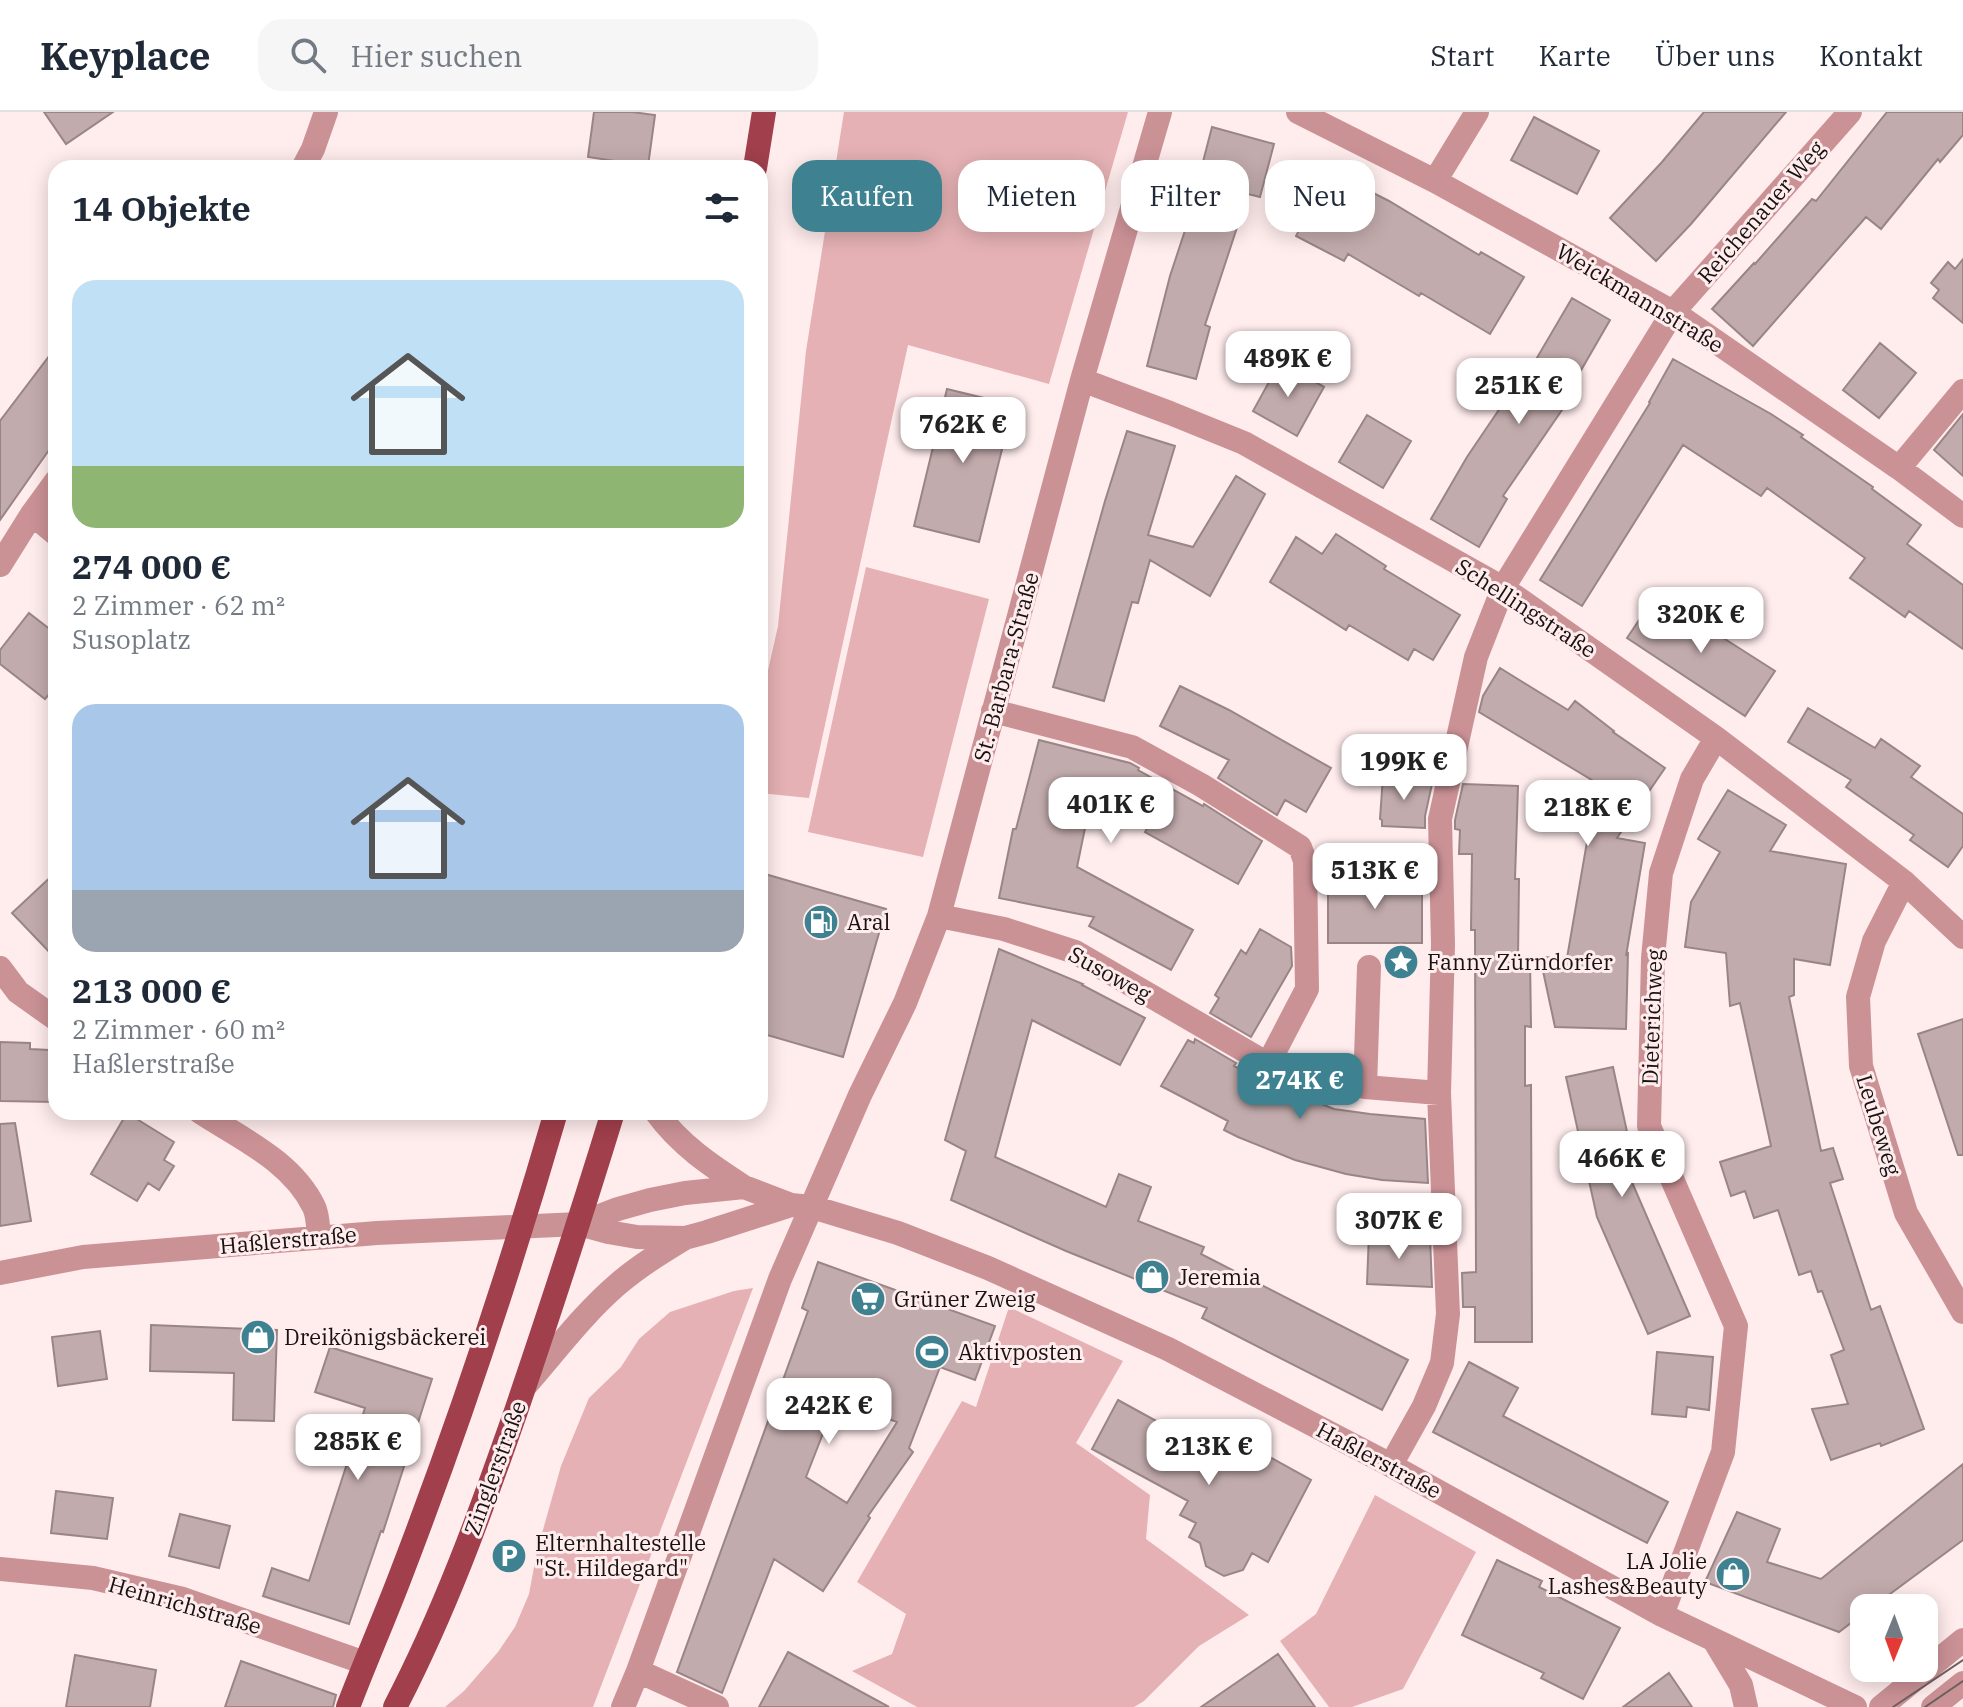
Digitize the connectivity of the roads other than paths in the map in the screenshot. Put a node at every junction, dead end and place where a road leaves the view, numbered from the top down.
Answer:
1 (326, 112) edge
2 (764, 112) edge
3 (1160, 112) edge
4 (1298, 112) edge
5 (1477, 112) edge
6 (1850, 112) edge
7 (307, 160) edge
8 (756, 160) edge
9 (1435, 181) junction
10 (1673, 312) junction
11 (1082, 380) junction
12 (1963, 391) edge
13 (1899, 468) junction
14 (48, 492) edge
15 (32, 514) junction
16 (1963, 516) edge
17 (48, 527) edge
18 (0, 565) edge
19 (1503, 588) junction
20 (993, 711) junction
21 (1716, 738) junction
22 (1904, 882) junction
23 (939, 916) junction
24 (1963, 937) edge
25 (1369, 967) dead end
26 (0, 968) edge
27 (9, 998) edge
28 (48, 1015) edge
29 (1268, 1064) junction
30 (1365, 1087) junction
31 (1439, 1093) junction
32 (212, 1120) edge
33 (554, 1120) edge
34 (611, 1120) edge
35 (663, 1120) edge
36 (744, 1187) junction
37 (802, 1206) junction
38 (579, 1224) junction
39 (523, 1226) junction
40 (319, 1237) junction
41 (685, 1238) junction
42 (0, 1273) edge
43 (1963, 1312) edge
44 (524, 1388) junction
45 (1391, 1465) junction
46 (0, 1569) edge
47 (1662, 1615) junction
48 (1714, 1640) junction
49 (1959, 1643) edge
50 (365, 1663) junction
51 (638, 1671) junction
52 (1963, 1683) edge
53 (348, 1707) edge
54 (395, 1707) edge
55 (623, 1707) edge
56 (717, 1707) edge
57 (1746, 1707) edge
58 (1855, 1707) edge
59 (1881, 1707) edge
60 (1933, 1707) edge

1 - 7 street
2 - 8 main road
3 - 11 street, St.-Barbara-Straße
4 - 9 street, Weickmannstraße
5 - 9 street
6 - 10 street, Reichenauer Weg
9 - 10 street, Weickmannstraße
10 - 13 street, Weickmannstraße
10 - 19 street, Reichenauer Weg
11 - 19 street, Schellingstraße
11 - 20 street, St.-Barbara-Straße
12 - 13 street
13 - 16 street, Weickmannstraße
14 - 15 street
15 - 17 street
15 - 18 street
19 - 21 street, Schellingstraße
19 - 31 street, Reichenauer Weg
20 - 23 street, St.-Barbara-Straße
20 - 29 street
21 - 22 street, Schellingstraße
21 - 47 street, Dieterichweg
22 - 24 street, Schellingstraße
22 - 43 street, Leubeweg
23 - 29 street, Susoweg
23 - 37 street, St.-Barbara-Straße
25 - 30 street
26 - 27 street
27 - 28 street
29 - 30 street, Susoweg
30 - 31 street, Susoweg
31 - 45 street, Reichenauer Weg
32 - 40 street
33 - 39 main road
34 - 38 main road, Zinglerstraße
35 - 36 street
36 - 37 street, Haßlerstraße
36 - 38 street, Haßlerstraße
37 - 41 street, Haßlerstraße
37 - 45 street, Haßlerstraße
37 - 51 street
38 - 39 street, Haßlerstraße
38 - 41 street, Haßlerstraße
38 - 44 main road, Zinglerstraße
39 - 40 street, Haßlerstraße
39 - 50 main road
40 - 42 street, Haßlerstraße
41 - 44 street
44 - 54 main road, Zinglerstraße
45 - 47 street, Haßlerstraße
46 - 50 street, Heinrichstraße
47 - 48 street, Haßlerstraße
48 - 57 street
48 - 58 street, Haßlerstraße
49 - 59 street
50 - 53 main road
51 - 55 street
51 - 56 street
52 - 60 street

